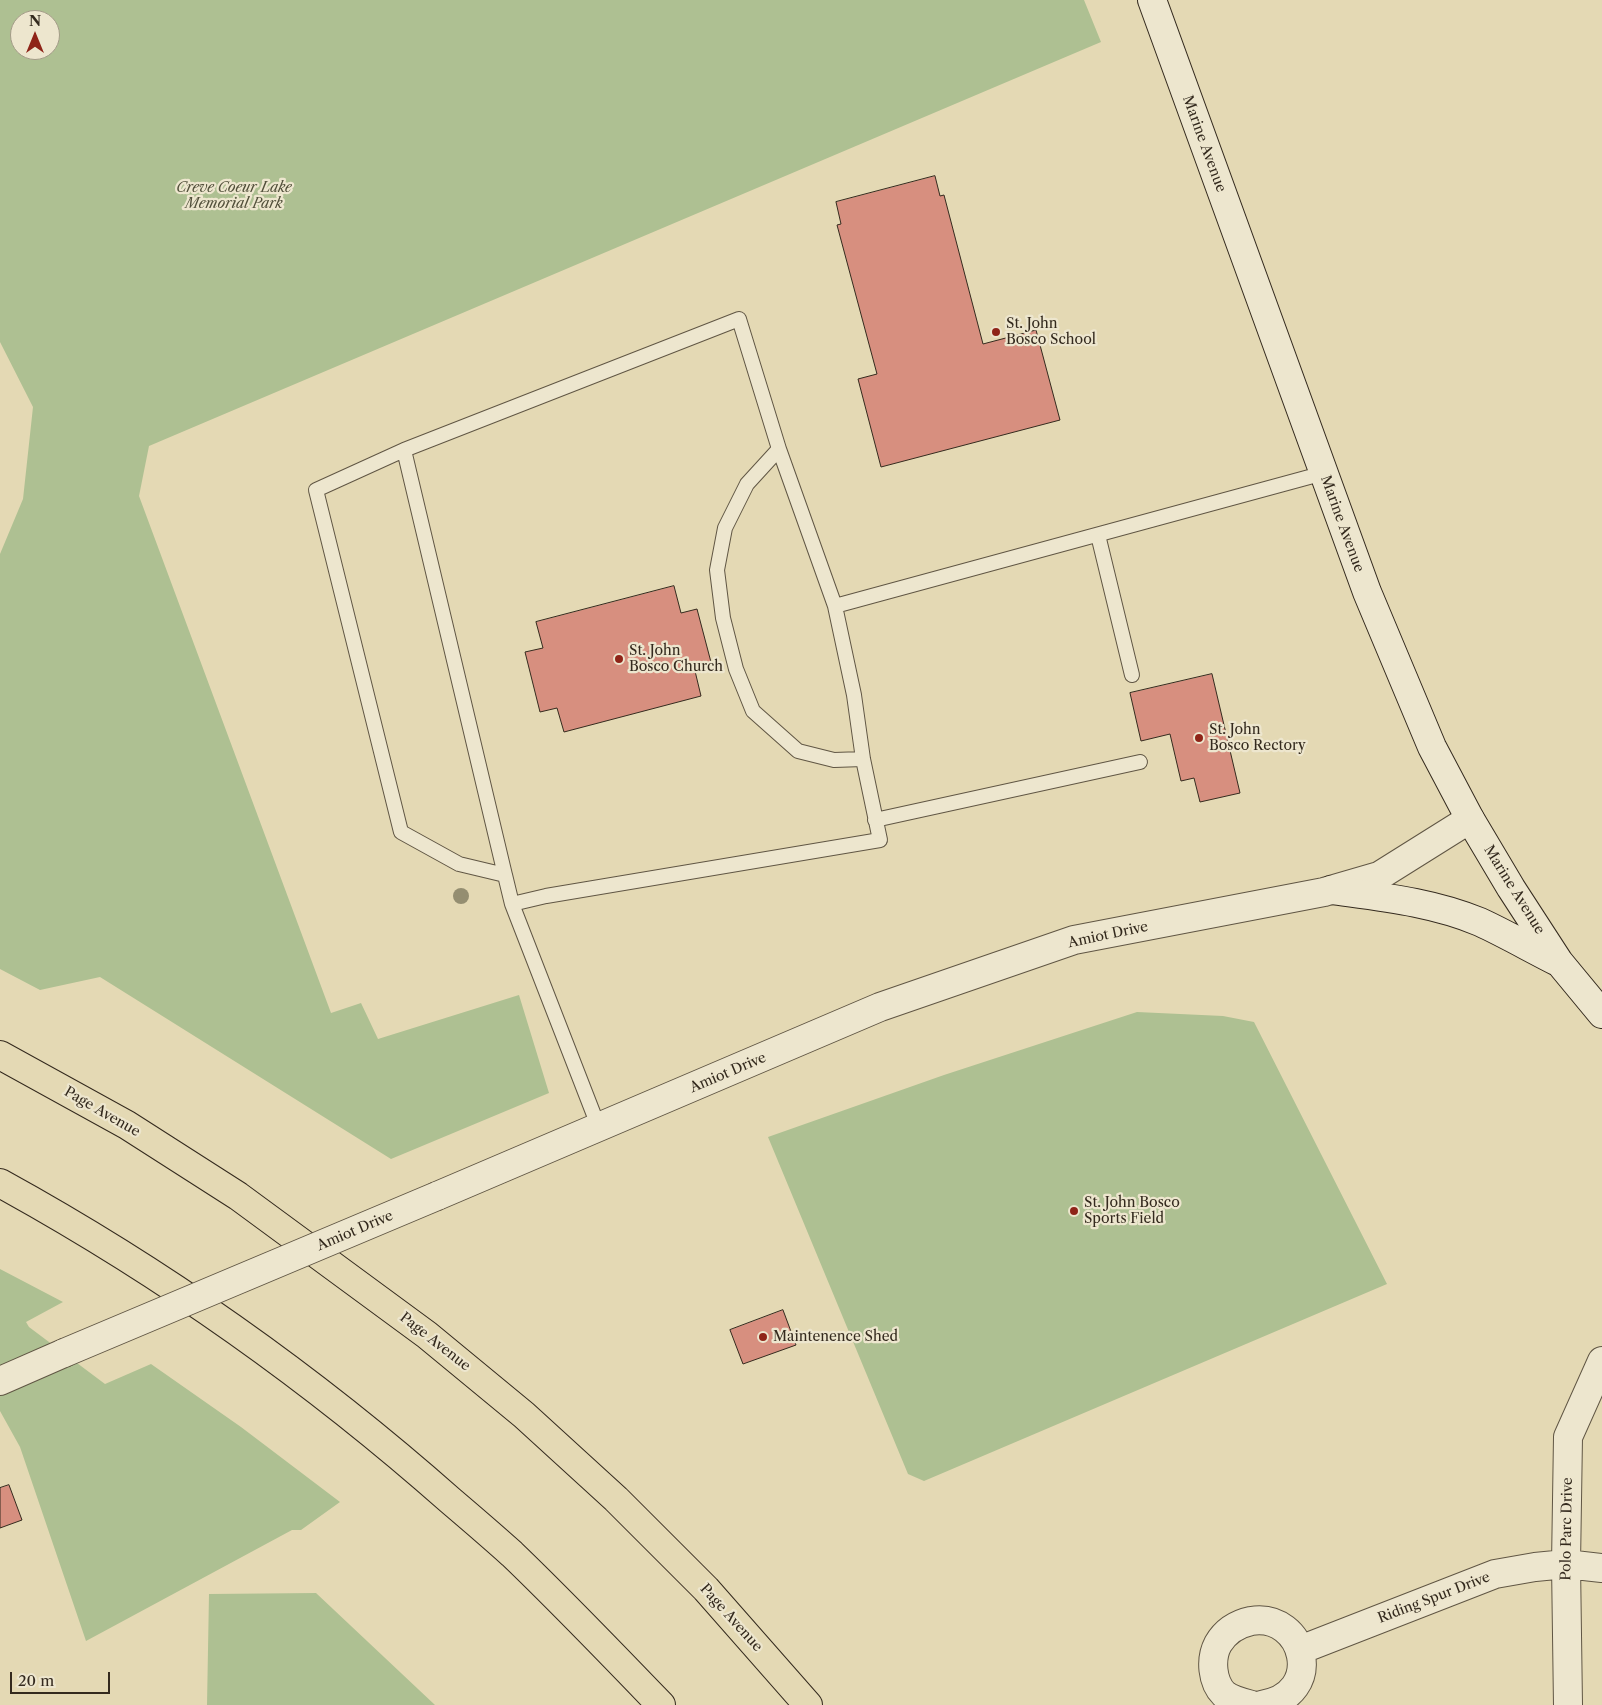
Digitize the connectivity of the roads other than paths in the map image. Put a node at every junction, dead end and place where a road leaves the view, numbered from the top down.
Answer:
1 (1152, 0) edge
2 (779, 449) junction
3 (404, 450) junction
4 (1324, 473) junction
5 (1098, 535) junction
6 (835, 606) junction
7 (1132, 675) dead end
8 (863, 760) junction
9 (1140, 762) dead end
10 (1470, 819) junction
11 (875, 820) junction
12 (505, 875) junction
13 (1331, 890) junction
14 (512, 904) junction
15 (1559, 962) junction
16 (1602, 1014) edge
17 (0, 1055) edge
18 (599, 1128) junction
19 (0, 1183) edge
20 (1602, 1361) edge
21 (0, 1381) edge
22 (1566, 1564) junction
23 (1602, 1568) edge
24 (1300, 1650) junction
25 (661, 1705) edge
26 (808, 1705) edge
27 (1252, 1705) edge
28 (1261, 1705) edge
29 (1568, 1705) edge

1 - 4 street, Marine Avenue
2 - 3 lane
2 - 6 lane
2 - 8 lane
3 - 12 lane
3 - 12 lane
4 - 5 lane
4 - 10 street, Marine Avenue
5 - 6 lane
5 - 7 lane
6 - 8 lane
8 - 11 lane
9 - 11 lane
10 - 13 street, Amiot Drive
10 - 15 street, Marine Avenue
11 - 14 lane
12 - 14 lane
13 - 15 street
13 - 18 street, Amiot Drive
14 - 18 lane
15 - 16 street, Marine Avenue
17 - 26 highway, Page Avenue
18 - 21 street, Amiot Drive, bridge
19 - 25 highway
20 - 22 street, Polo Parc Drive
22 - 23 street, Riding Spur Drive
22 - 24 street, Riding Spur Drive
22 - 29 street, Polo Parc Drive
24 - 27 street
24 - 28 street

